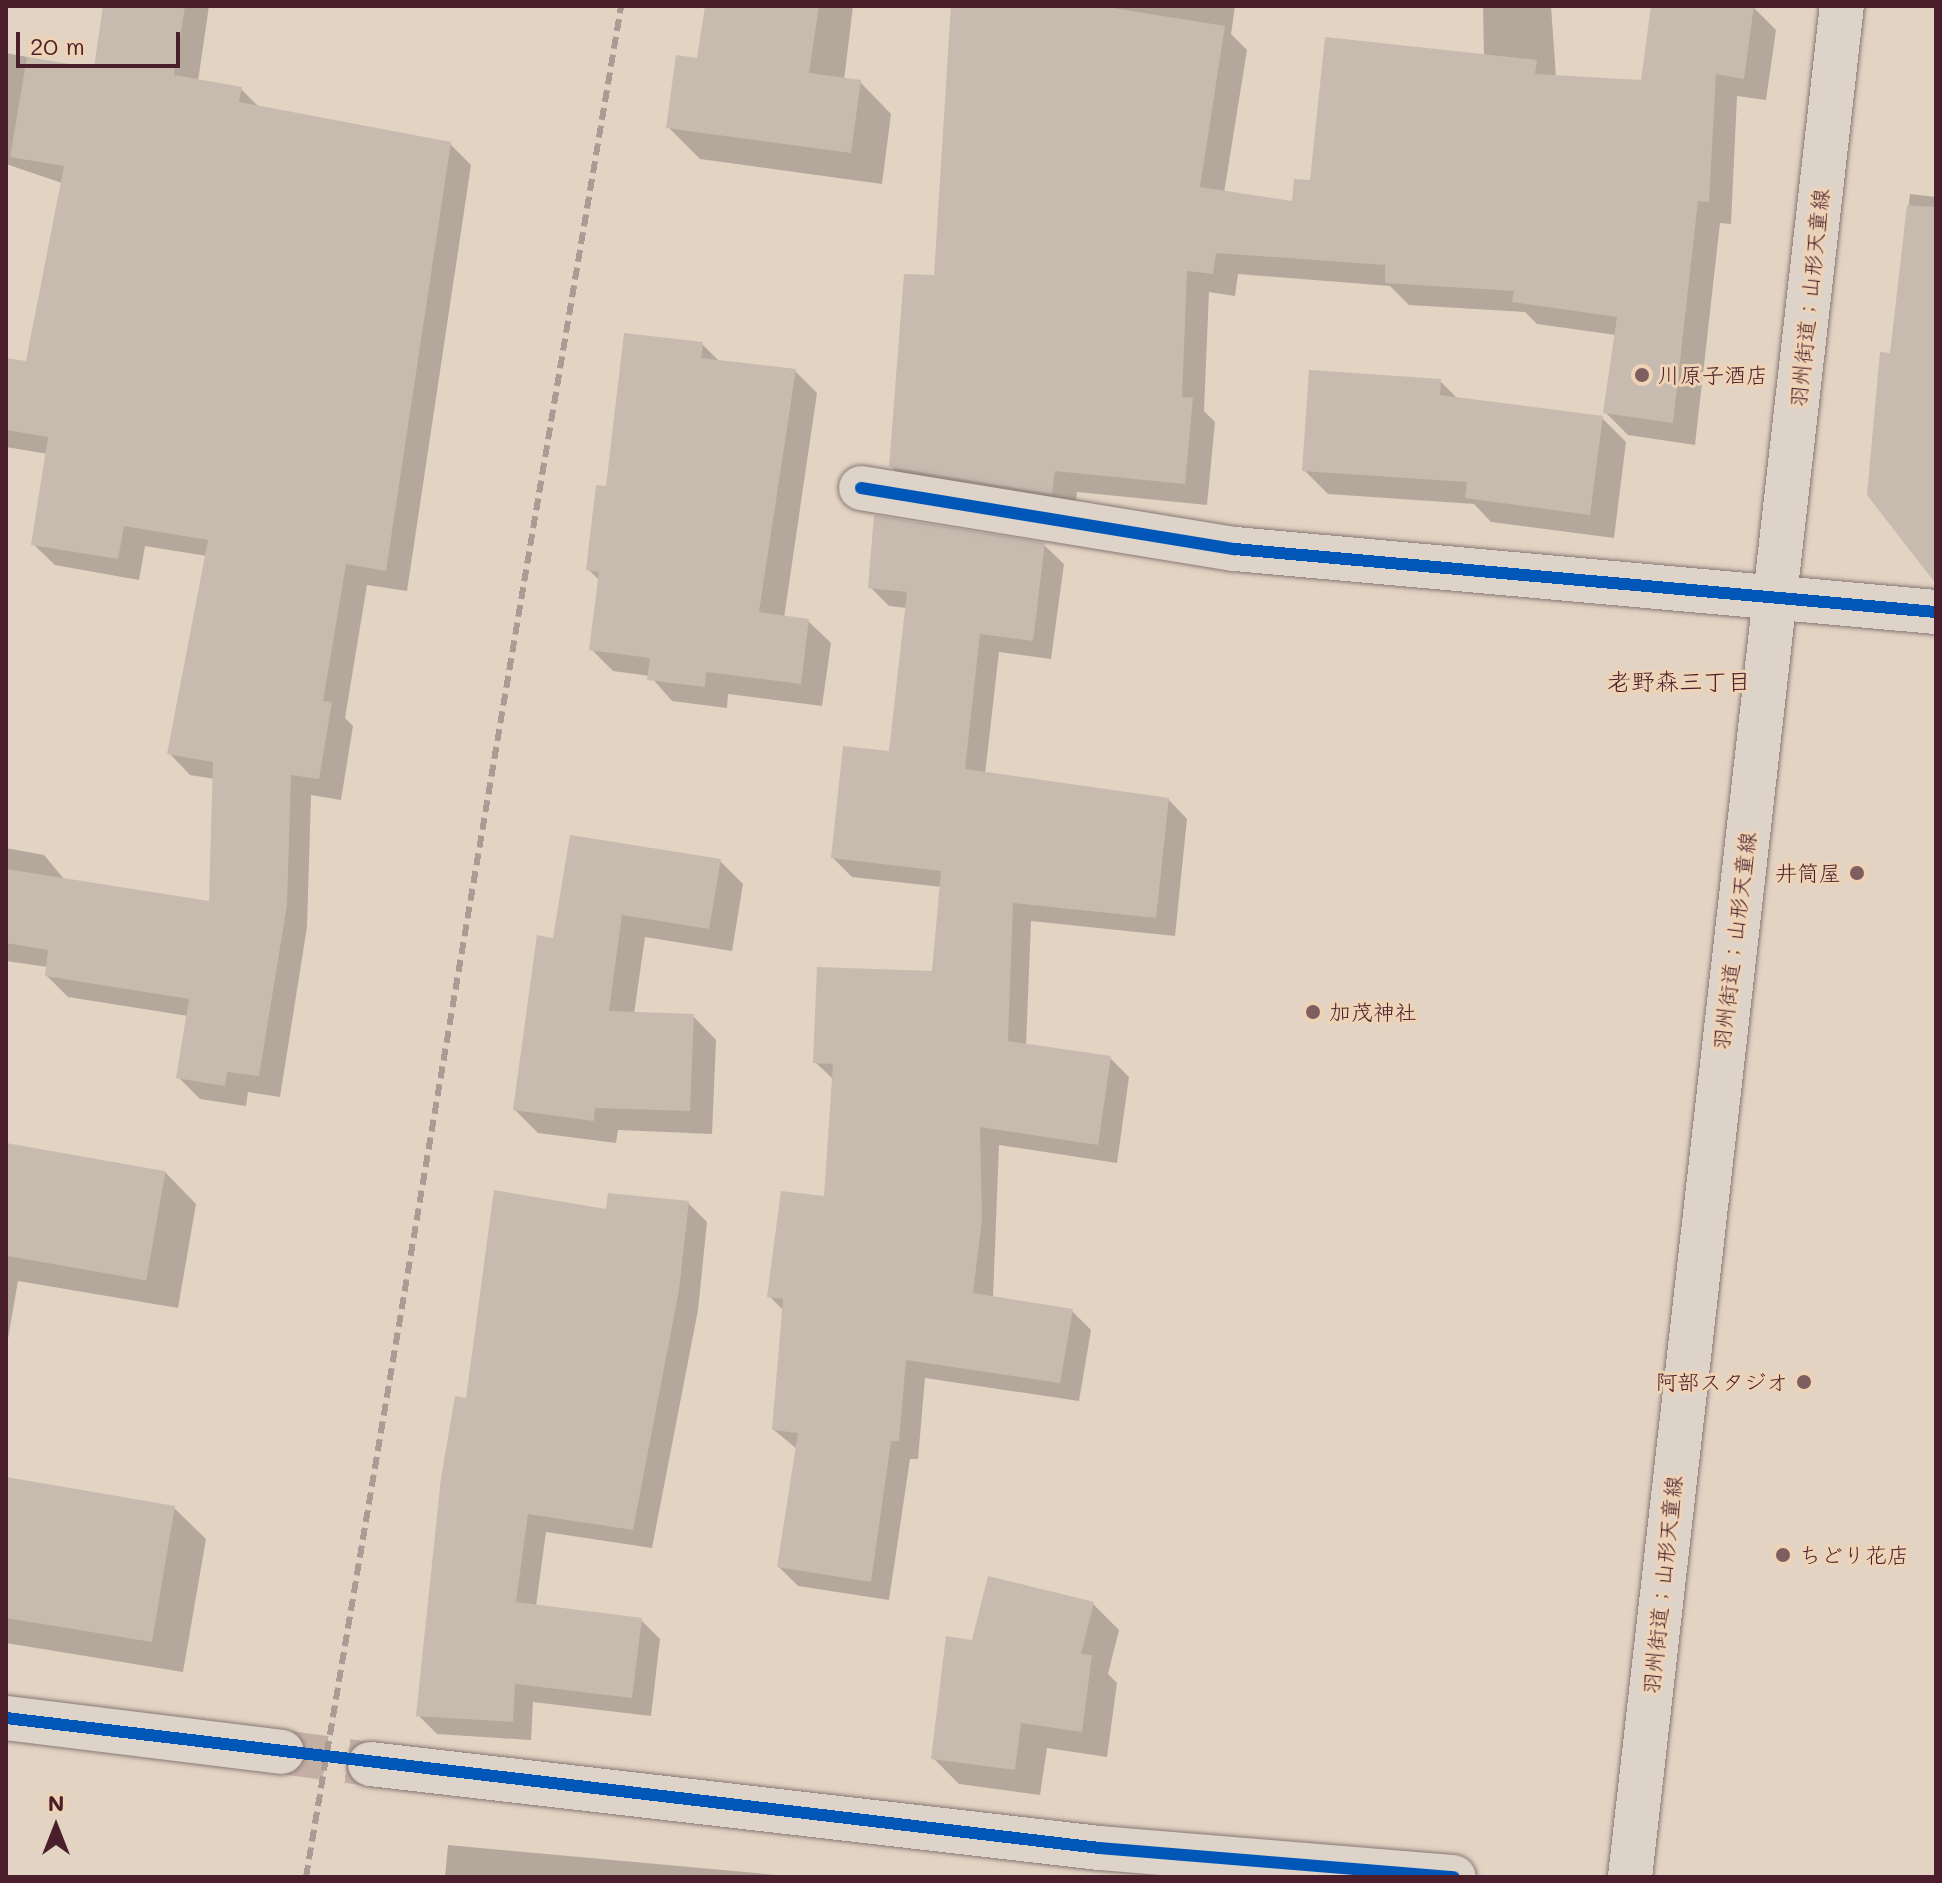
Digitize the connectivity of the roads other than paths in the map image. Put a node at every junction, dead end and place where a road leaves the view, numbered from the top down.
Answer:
1 (1842, 6) edge
2 (861, 488) dead end
3 (1775, 594) junction
4 (1936, 612) edge
5 (6, 1718) edge
6 (282, 1752) tunnel mouth
7 (370, 1764) tunnel mouth
8 (1454, 1877) edge
9 (1630, 1877) edge

1 - 3 street, 羽州街道；山形天童線
2 - 3 street
3 - 4 street
3 - 9 street, 羽州街道；山形天童線
5 - 6 street
7 - 8 street

